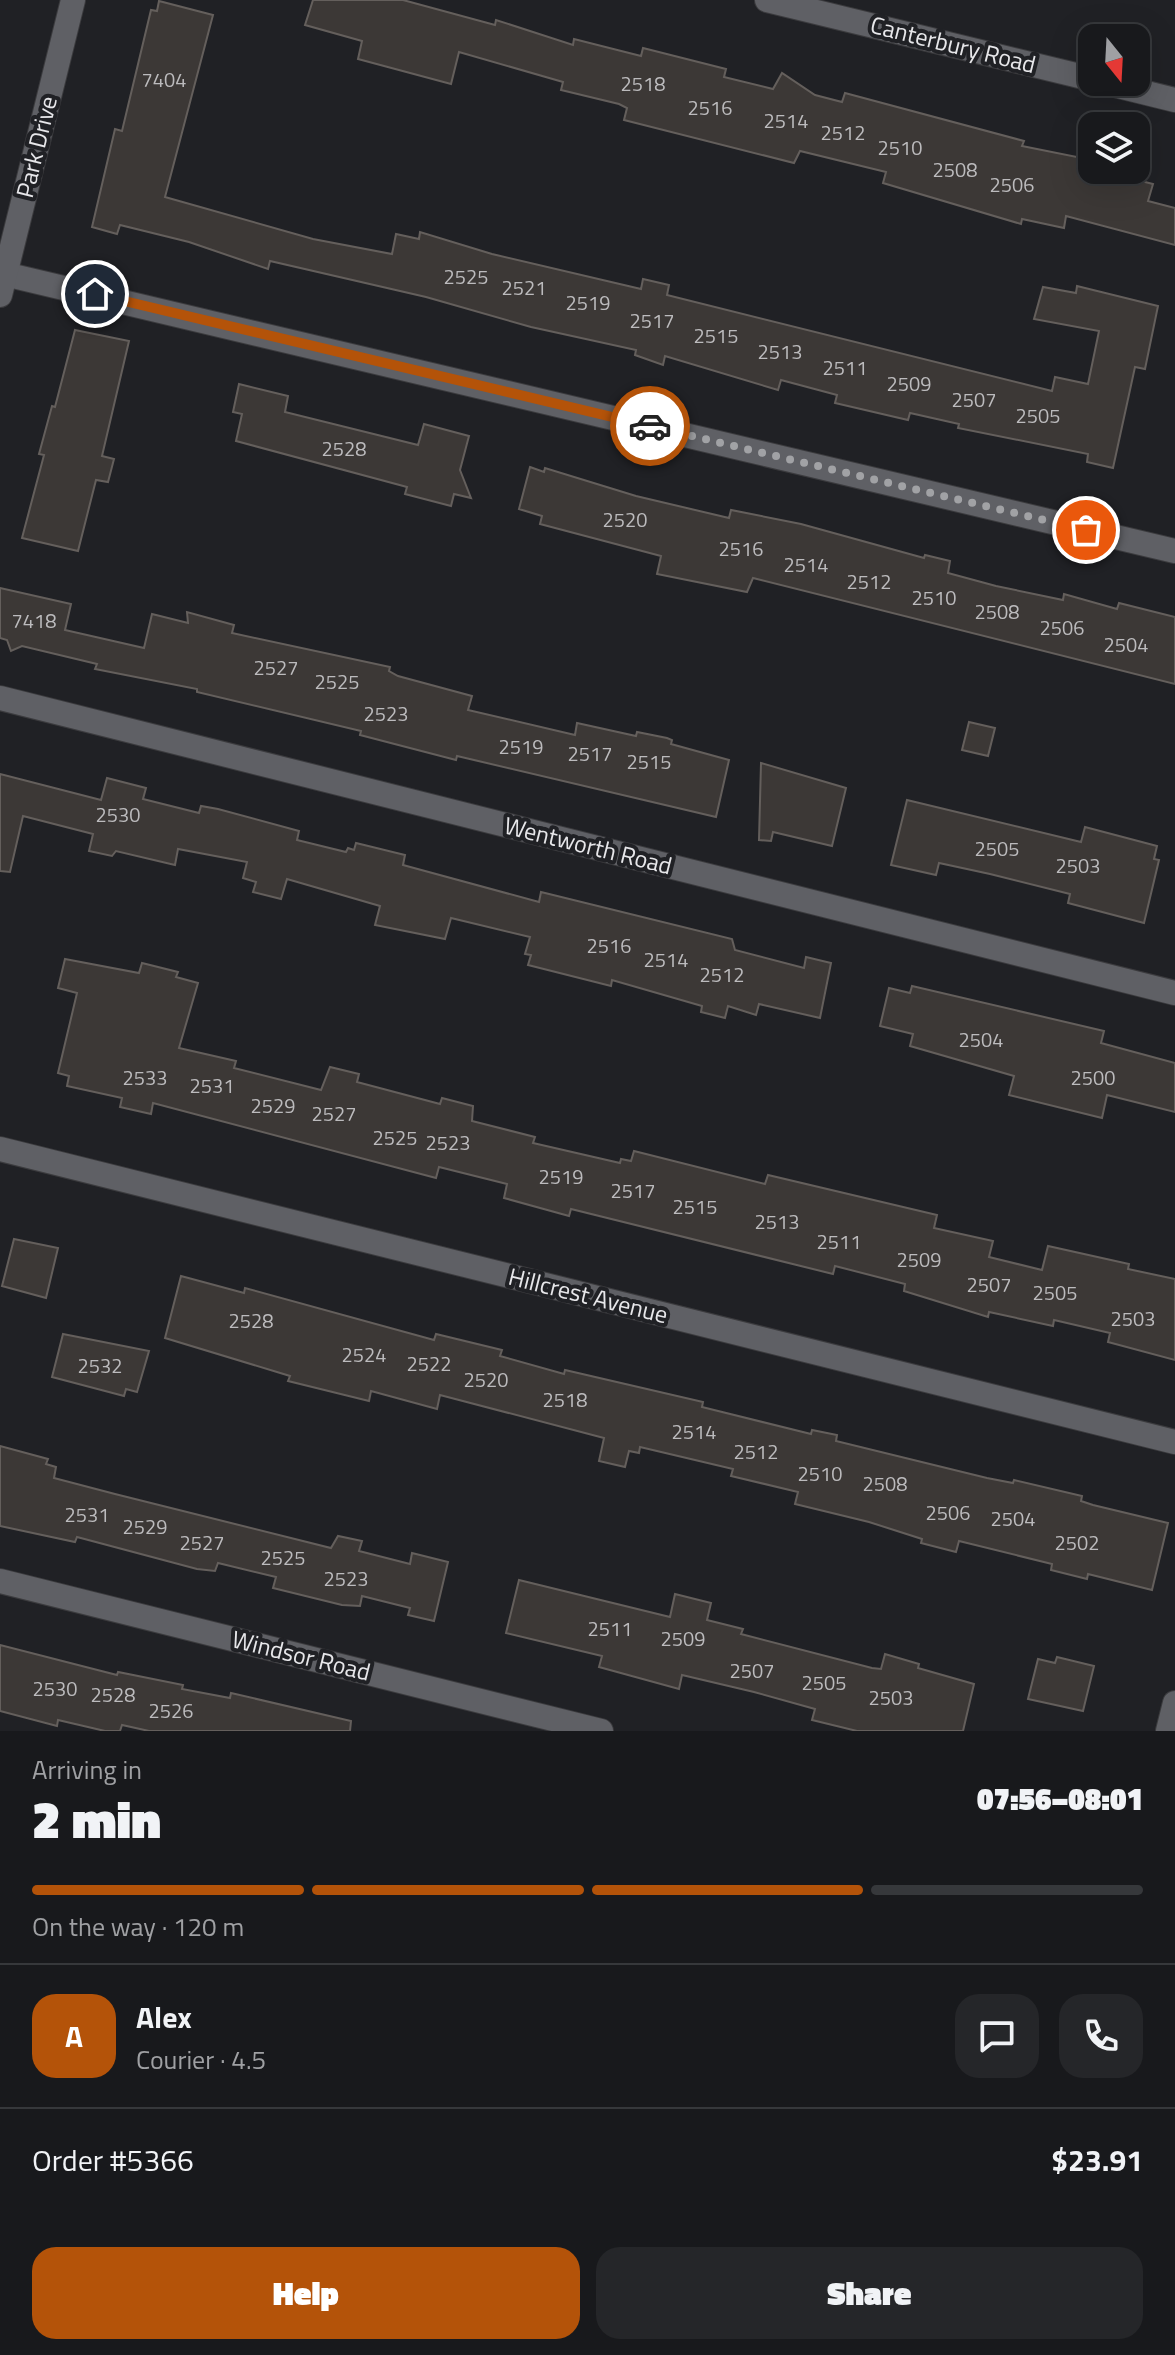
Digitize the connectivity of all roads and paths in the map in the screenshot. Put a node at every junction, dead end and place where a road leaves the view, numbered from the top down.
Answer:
1 (73, 0) edge
2 (767, 0) edge
3 (1078, 76) edge
4 (1150, 94) edge
5 (1175, 100) edge
6 (2, 281) edge
7 (1175, 551) edge
8 (0, 698) edge
9 (1175, 993) edge
10 (0, 1149) edge
11 (1175, 1442) edge
12 (0, 1581) edge
13 (1175, 1703) edge
14 (601, 1731) edge
15 (1168, 1731) edge

1 - 6 street, Park Drive
2 - 3 street, Canterbury Road
4 - 5 street
6 - 7 street
8 - 9 street, Wentworth Road
10 - 11 street, Hillcrest Avenue
12 - 14 street, Windsor Road
13 - 15 street

